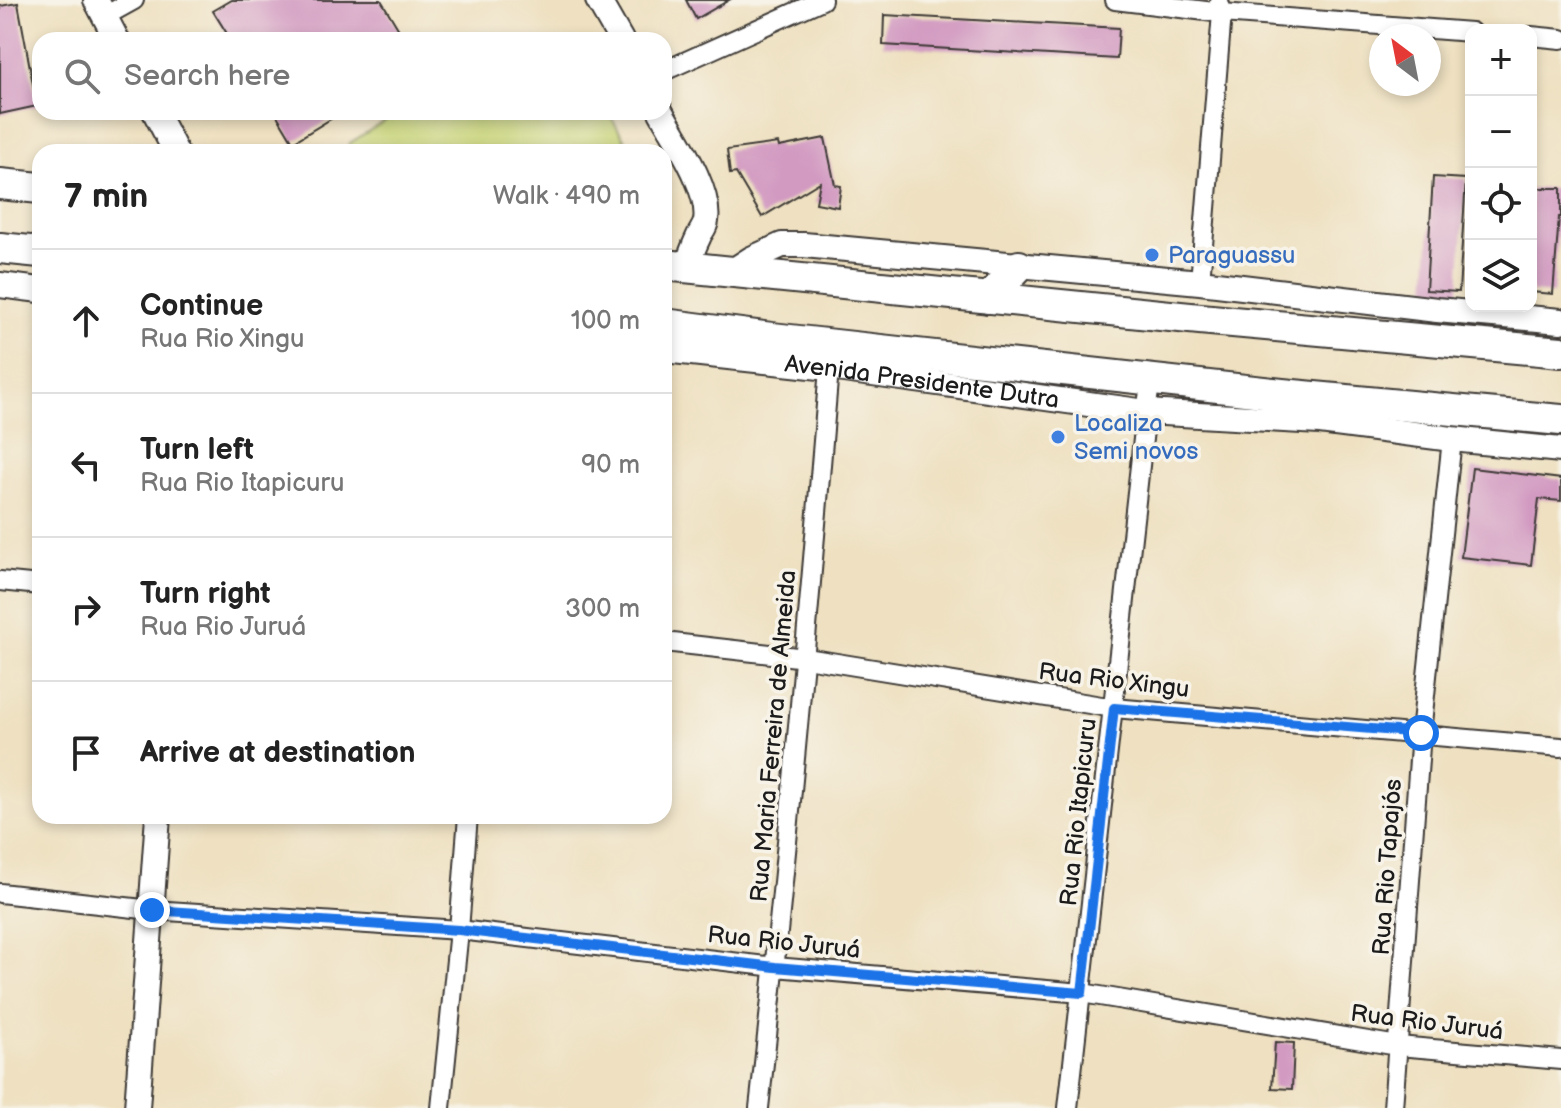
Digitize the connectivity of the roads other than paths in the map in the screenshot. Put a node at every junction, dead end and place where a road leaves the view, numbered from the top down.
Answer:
1 (134, 0) edge
2 (598, 0) edge
3 (822, 0) edge
4 (1115, 0) edge
5 (1220, 6) edge
6 (100, 8) edge
7 (1465, 31) edge
8 (113, 32) edge
9 (616, 32) edge
10 (1537, 37) edge
11 (1561, 39) edge
12 (672, 67) edge
13 (159, 120) edge
14 (666, 120) edge
15 (172, 144) edge
16 (0, 184) edge
17 (32, 187) edge
18 (0, 248) edge
19 (32, 251) edge
20 (675, 266) edge
21 (1019, 266) junction
22 (731, 272) junction
23 (1200, 282) junction
24 (0, 285) edge
25 (32, 288) edge
26 (989, 298) junction
27 (1561, 321) edge
28 (672, 325) edge
29 (772, 338) junction
30 (672, 347) edge
31 (672, 349) edge
32 (1561, 352) edge
33 (829, 368) junction
34 (1151, 378) junction
35 (1282, 394) junction
36 (1146, 412) junction
37 (1561, 420) edge
38 (1320, 422) junction
39 (1452, 439) junction
40 (1561, 450) edge
41 (0, 581) edge
42 (32, 584) edge
43 (672, 643) edge
44 (806, 658) junction
45 (1114, 708) junction
46 (1421, 733) junction
47 (1561, 747) edge
48 (157, 824) edge
49 (467, 824) edge
50 (0, 893) edge
51 (152, 910) junction
52 (459, 930) junction
53 (775, 967) junction
54 (1082, 993) junction
55 (1398, 1046) junction
56 (1561, 1060) edge
57 (137, 1108) edge
58 (441, 1108) edge
59 (759, 1108) edge
60 (1068, 1108) edge
61 (1393, 1108) edge

1 - 6 street
2 - 9 street
3 - 12 street
4 - 5 street
5 - 7 street
5 - 23 street
6 - 8 street
10 - 11 street
13 - 15 street
14 - 20 street
16 - 17 highway
18 - 19 highway
20 - 22 highway
21 - 22 street
21 - 23 street
21 - 26 highway
22 - 26 highway
23 - 27 street
24 - 25 street
26 - 32 highway
28 - 29 highway, Avenida Presidente Dutra
29 - 30 highway
29 - 34 highway, Avenida Presidente Dutra
31 - 33 street, Avenida Presidente Dutra
33 - 36 street, Avenida Presidente Dutra
33 - 44 street, Rua Maria Ferreira de Almeida
34 - 35 highway, Avenida Presidente Dutra
34 - 36 street, Rua Rio Itapicuru
35 - 37 highway, Avenida Presidente Dutra
35 - 38 highway
36 - 38 street, Avenida Presidente Dutra
36 - 45 street, Rua Rio Itapicuru
38 - 39 street, Avenida Presidente Dutra
39 - 40 street, Avenida Presidente Dutra
39 - 46 street, Rua Rio Tapajós
41 - 42 street
43 - 44 street, Rua Rio Xingu
44 - 45 street, Rua Rio Xingu
44 - 53 street, Rua Maria Ferreira de Almeida
45 - 46 street, Rua Rio Xingu
45 - 54 street, Rua Rio Itapicuru
46 - 47 street, Rua Rio Xingu
46 - 55 street, Rua Rio Tapajós
48 - 51 street
49 - 52 street
50 - 51 street, Rua Rio Juruá
51 - 52 street, Rua Rio Juruá
51 - 57 street
52 - 53 street, Rua Rio Juruá
52 - 58 street
53 - 54 street, Rua Rio Juruá
53 - 59 street, Rua Maria Ferreira de Almeida
54 - 55 street, Rua Rio Juruá
54 - 60 street, Rua Rio Itapicuru
55 - 56 street, Rua Rio Juruá
55 - 61 street, Rua Rio Tapajós

